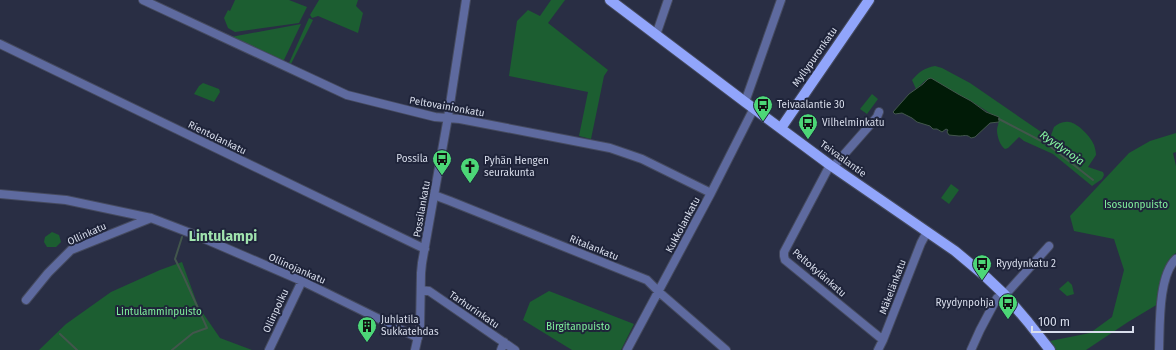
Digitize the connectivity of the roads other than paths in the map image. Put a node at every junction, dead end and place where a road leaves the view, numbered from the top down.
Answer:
1 (143, 0) edge
2 (466, 0) edge
3 (610, 0) edge
4 (668, 0) edge
5 (781, 0) edge
6 (869, 0) edge
7 (656, 35) junction
8 (0, 44) edge
9 (745, 102) junction
10 (754, 108) junction
11 (879, 112) dead end
12 (448, 117) junction
13 (781, 128) junction
14 (832, 166) junction
15 (711, 193) junction
16 (0, 194) edge
17 (434, 195) junction
18 (151, 218) junction
19 (927, 232) junction
20 (1048, 246) dead end
21 (425, 249) junction
22 (1176, 259) edge
23 (302, 281) junction
24 (421, 290) junction
25 (659, 292) junction
26 (1005, 295) junction
27 (26, 300) dead end
28 (418, 338) junction
29 (883, 340) junction
30 (502, 346) edge
31 (269, 350) edge
32 (415, 350) edge
33 (515, 350) edge
34 (627, 350) edge
35 (726, 350) edge
36 (878, 350) edge
37 (971, 350) edge
38 (1050, 350) edge
39 (1159, 350) edge

1 - 12 street, Peltovainionkatu
2 - 12 street, Possilankatu
3 - 7 main road, Teivaalantie
4 - 7 street
5 - 9 street
6 - 13 main road, Myllypuronkatu
7 - 9 main road, Teivaalantie
8 - 21 street, Rientolankatu
9 - 10 main road, Teivaalantie
10 - 13 main road, Teivaalantie
10 - 15 street, Kukkolankatu
11 - 14 street
12 - 15 street, Peltovainionkatu
12 - 17 street, Possilankatu
13 - 14 main road, Teivaalantie
14 - 19 main road, Teivaalantie
14 - 29 street, Peltokylänkatu
15 - 25 street, Kukkolankatu
16 - 18 street, Ollinojankatu
17 - 21 street, Possilankatu
17 - 25 street, Ritalankatu
18 - 23 street, Ollinojankatu
18 - 27 street, Ollinkatu
19 - 26 main road, Teivaalantie
19 - 29 street, Mäkelänkatu
20 - 26 street
21 - 24 street, Possilankatu
22 - 39 street
23 - 28 street, Ollinojankatu
23 - 31 street, Ollinpolku
24 - 28 street, Possilankatu
24 - 30 street, Tarhurinkatu
25 - 34 street, Kukkolankatu
25 - 35 street, Ritalankatu
26 - 37 street
26 - 38 main road, Teivaalantie
28 - 32 street, Possilankatu
29 - 36 street, Mäkelänkatu
30 - 33 street, Tarhurinkatu

